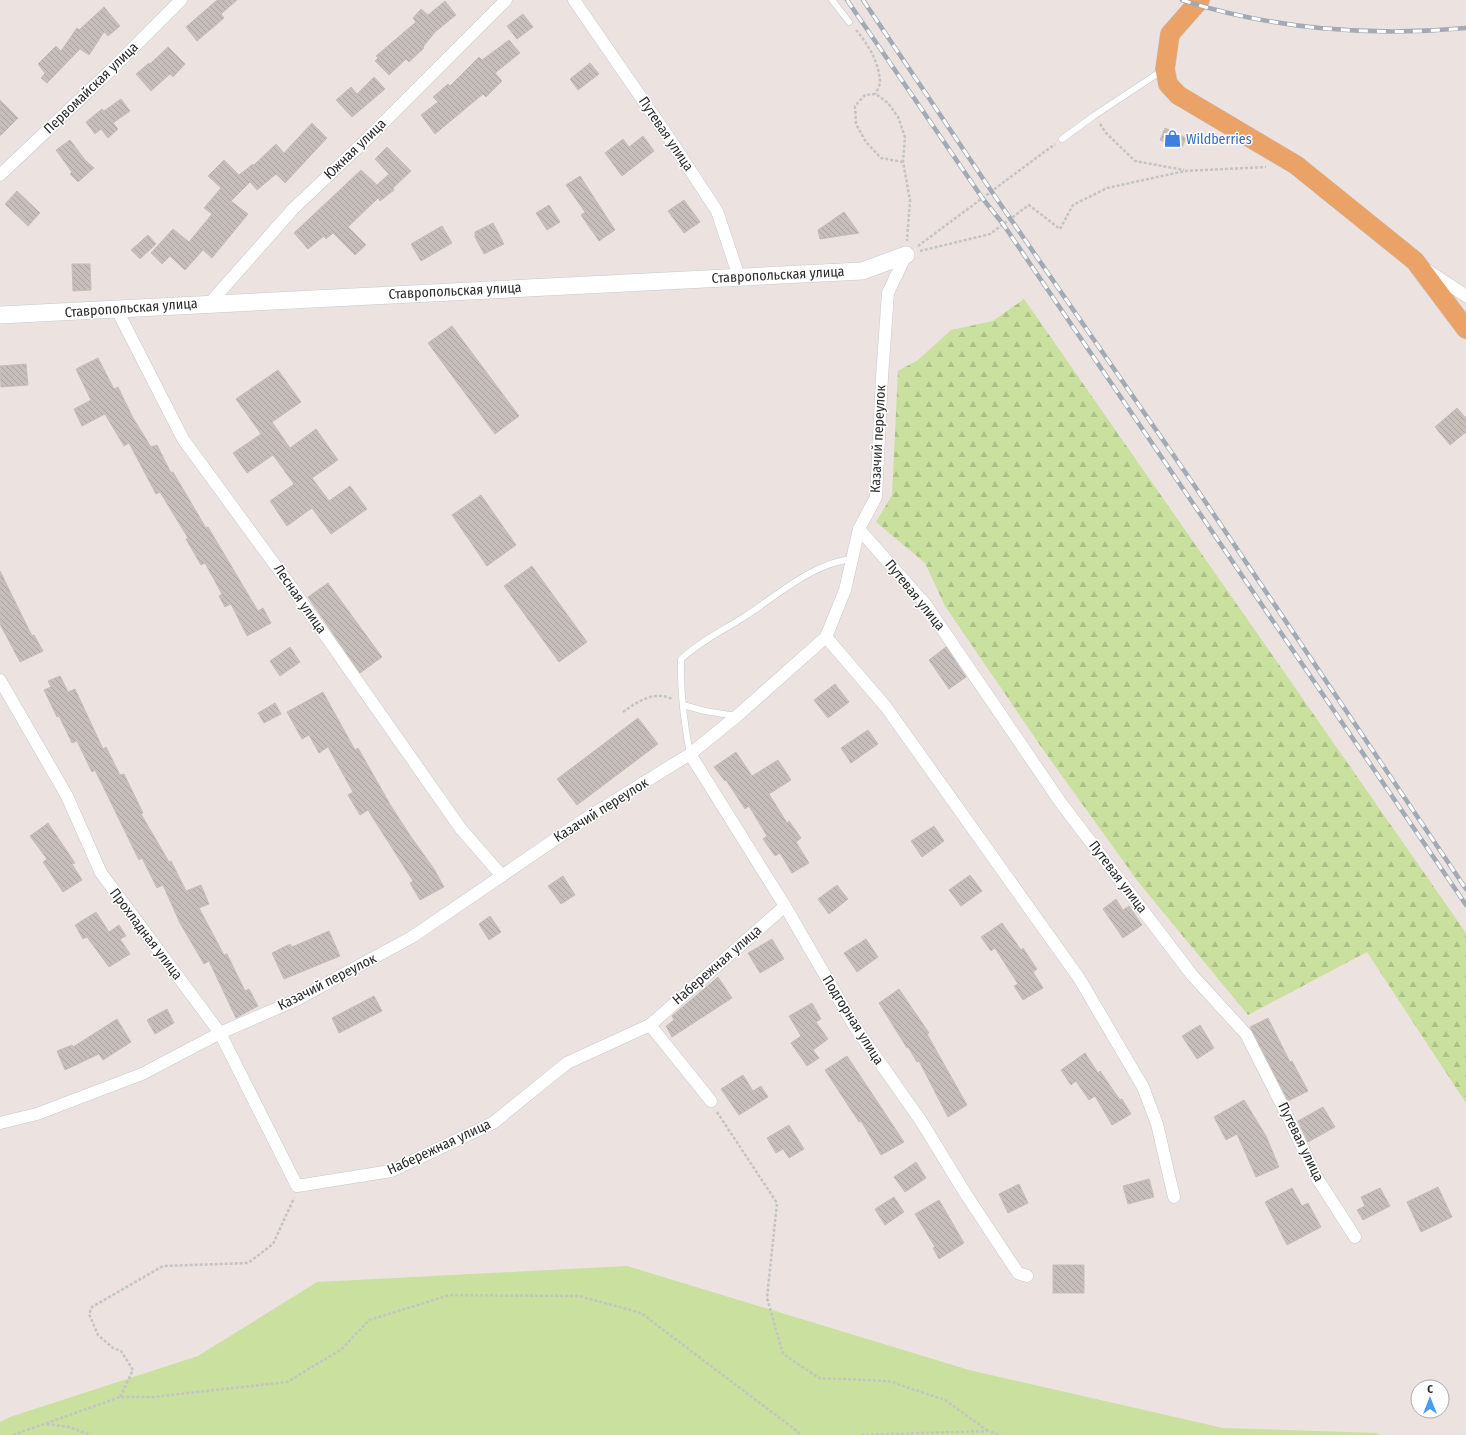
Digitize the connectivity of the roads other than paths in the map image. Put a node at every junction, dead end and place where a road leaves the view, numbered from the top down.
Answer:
1 (181, 0) edge
2 (506, 0) edge
3 (574, 0) edge
4 (832, 0) edge
5 (1200, 0) edge
6 (849, 22) road end
7 (1165, 69) junction
8 (1062, 139) road end
9 (0, 175) edge
10 (906, 255) joint
11 (1415, 261) junction
12 (739, 277) junction
13 (1466, 296) edge
14 (210, 303) junction
15 (117, 310) junction
16 (0, 315) edge
17 (1466, 329) edge
18 (859, 529) junction
19 (852, 559) junction
20 (826, 637) junction
21 (0, 680) edge
22 (683, 705) junction
23 (737, 716) junction
24 (690, 754) junction
25 (502, 876) junction
26 (785, 906) junction
27 (650, 1025) junction
28 (220, 1033) junction
29 (711, 1101) road end
30 (0, 1123) edge
31 (297, 1186) joint
32 (1174, 1197) dead end
33 (1355, 1238) dead end
34 (1027, 1276) dead end

1 - 9 street, Первомайская улица
2 - 14 street, Южная улица
3 - 12 street, Путевая улица
4 - 6 lane
5 - 7 main road
7 - 8 lane
7 - 11 main road
10 - 12 street, Ставропольская улица
10 - 18 street, Казачий переулок
11 - 13 street
11 - 17 main road
12 - 14 street, Ставропольская улица
14 - 15 street, Ставропольская улица
15 - 16 street, Ставропольская улица
15 - 25 street, Лесная улица
18 - 19 street, Казачий переулок
18 - 33 street, Путевая улица
19 - 20 street, Казачий переулок
19 - 22 lane
20 - 23 street, Казачий переулок
20 - 32 street
21 - 28 street, Прохладная улица
22 - 23 lane
22 - 24 lane
23 - 24 street, Казачий переулок
24 - 25 street, Казачий переулок
24 - 26 street, Подгорная улица
25 - 28 street, Казачий переулок
26 - 27 street, Набережная улица
26 - 34 street, Подгорная улица
27 - 29 street
27 - 31 street, Набережная улица
28 - 30 street, Казачий переулок
28 - 31 street, Прохладная улица

